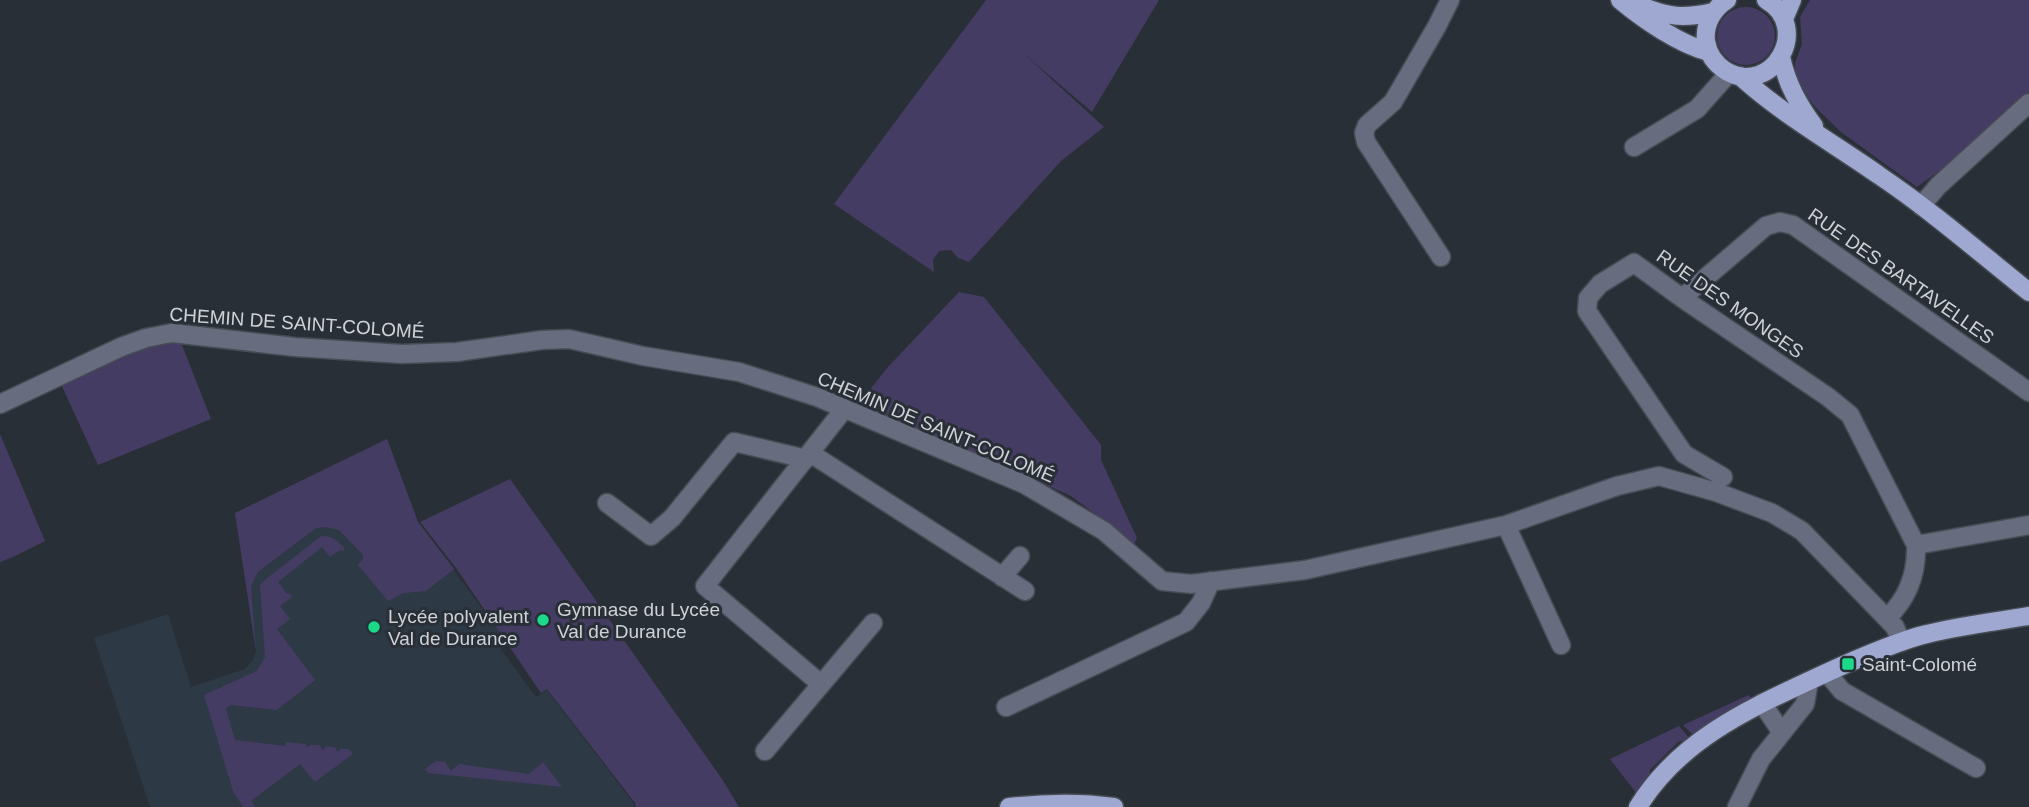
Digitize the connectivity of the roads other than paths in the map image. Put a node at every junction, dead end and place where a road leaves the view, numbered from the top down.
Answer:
1 (1450, 0) edge
2 (1620, 0) edge
3 (1627, 0) edge
4 (1766, 0) edge
5 (1792, 0) edge
6 (1720, 6) edge
7 (1784, 19) junction
8 (1709, 52) junction
9 (1781, 57) junction
10 (1735, 74) junction
11 (2029, 103) edge
12 (1823, 138) junction
13 (1634, 147) dead end
14 (1921, 206) junction
15 (1441, 257) dead end
16 (2029, 292) edge
17 (1682, 298) junction
18 (2029, 391) edge
19 (0, 404) edge
20 (845, 408) junction
21 (808, 456) junction
22 (1723, 477) dead end
23 (607, 503) dead end
24 (1506, 525) junction
25 (2029, 525) edge
26 (1916, 545) junction
27 (1020, 556) dead end
28 (1002, 577) junction
29 (1211, 581) junction
30 (1025, 591) dead end
31 (2029, 616) edge
32 (1888, 618) junction
33 (873, 623) dead end
34 (1901, 642) junction
35 (1561, 645) dead end
36 (1827, 673) junction
37 (1809, 681) junction
38 (821, 684) junction
39 (1762, 703) junction
40 (1006, 707) dead end
41 (1782, 733) junction
42 (765, 751) dead end
43 (1976, 768) dead end
44 (1009, 807) edge
45 (1114, 807) edge
46 (1638, 807) edge
47 (1737, 807) edge

1 - 15 street
2 - 8 main road
3 - 6 main road
4 - 7 main road
5 - 7 main road
6 - 8 main road
7 - 9 main road
8 - 10 main road
9 - 10 main road
9 - 12 main road
10 - 12 main road
10 - 13 street
11 - 14 street
12 - 14 main road
14 - 16 main road
17 - 18 street, RUE DES BARTAVELLES
17 - 22 street, RUE DES MONGES
17 - 26 street, RUE DES MONGES
19 - 20 street, CHEMIN DE SAINT-COLOMÉ
20 - 21 street
20 - 29 street, CHEMIN DE SAINT-COLOMÉ
21 - 23 street
21 - 28 street
21 - 38 street
24 - 29 street, CHEMIN DE SAINT-COLOMÉ
24 - 32 street, CHEMIN DE SAINT-COLOMÉ
24 - 35 street
25 - 26 street
26 - 32 street
27 - 28 street
28 - 30 street
29 - 40 street
31 - 34 main road
32 - 34 street, CHEMIN DE SAINT-COLOMÉ
33 - 38 street
34 - 36 main road
36 - 37 main road
36 - 43 street
37 - 39 main road
37 - 41 street
38 - 42 street
39 - 41 street
39 - 46 main road
41 - 47 street
44 - 45 main road

